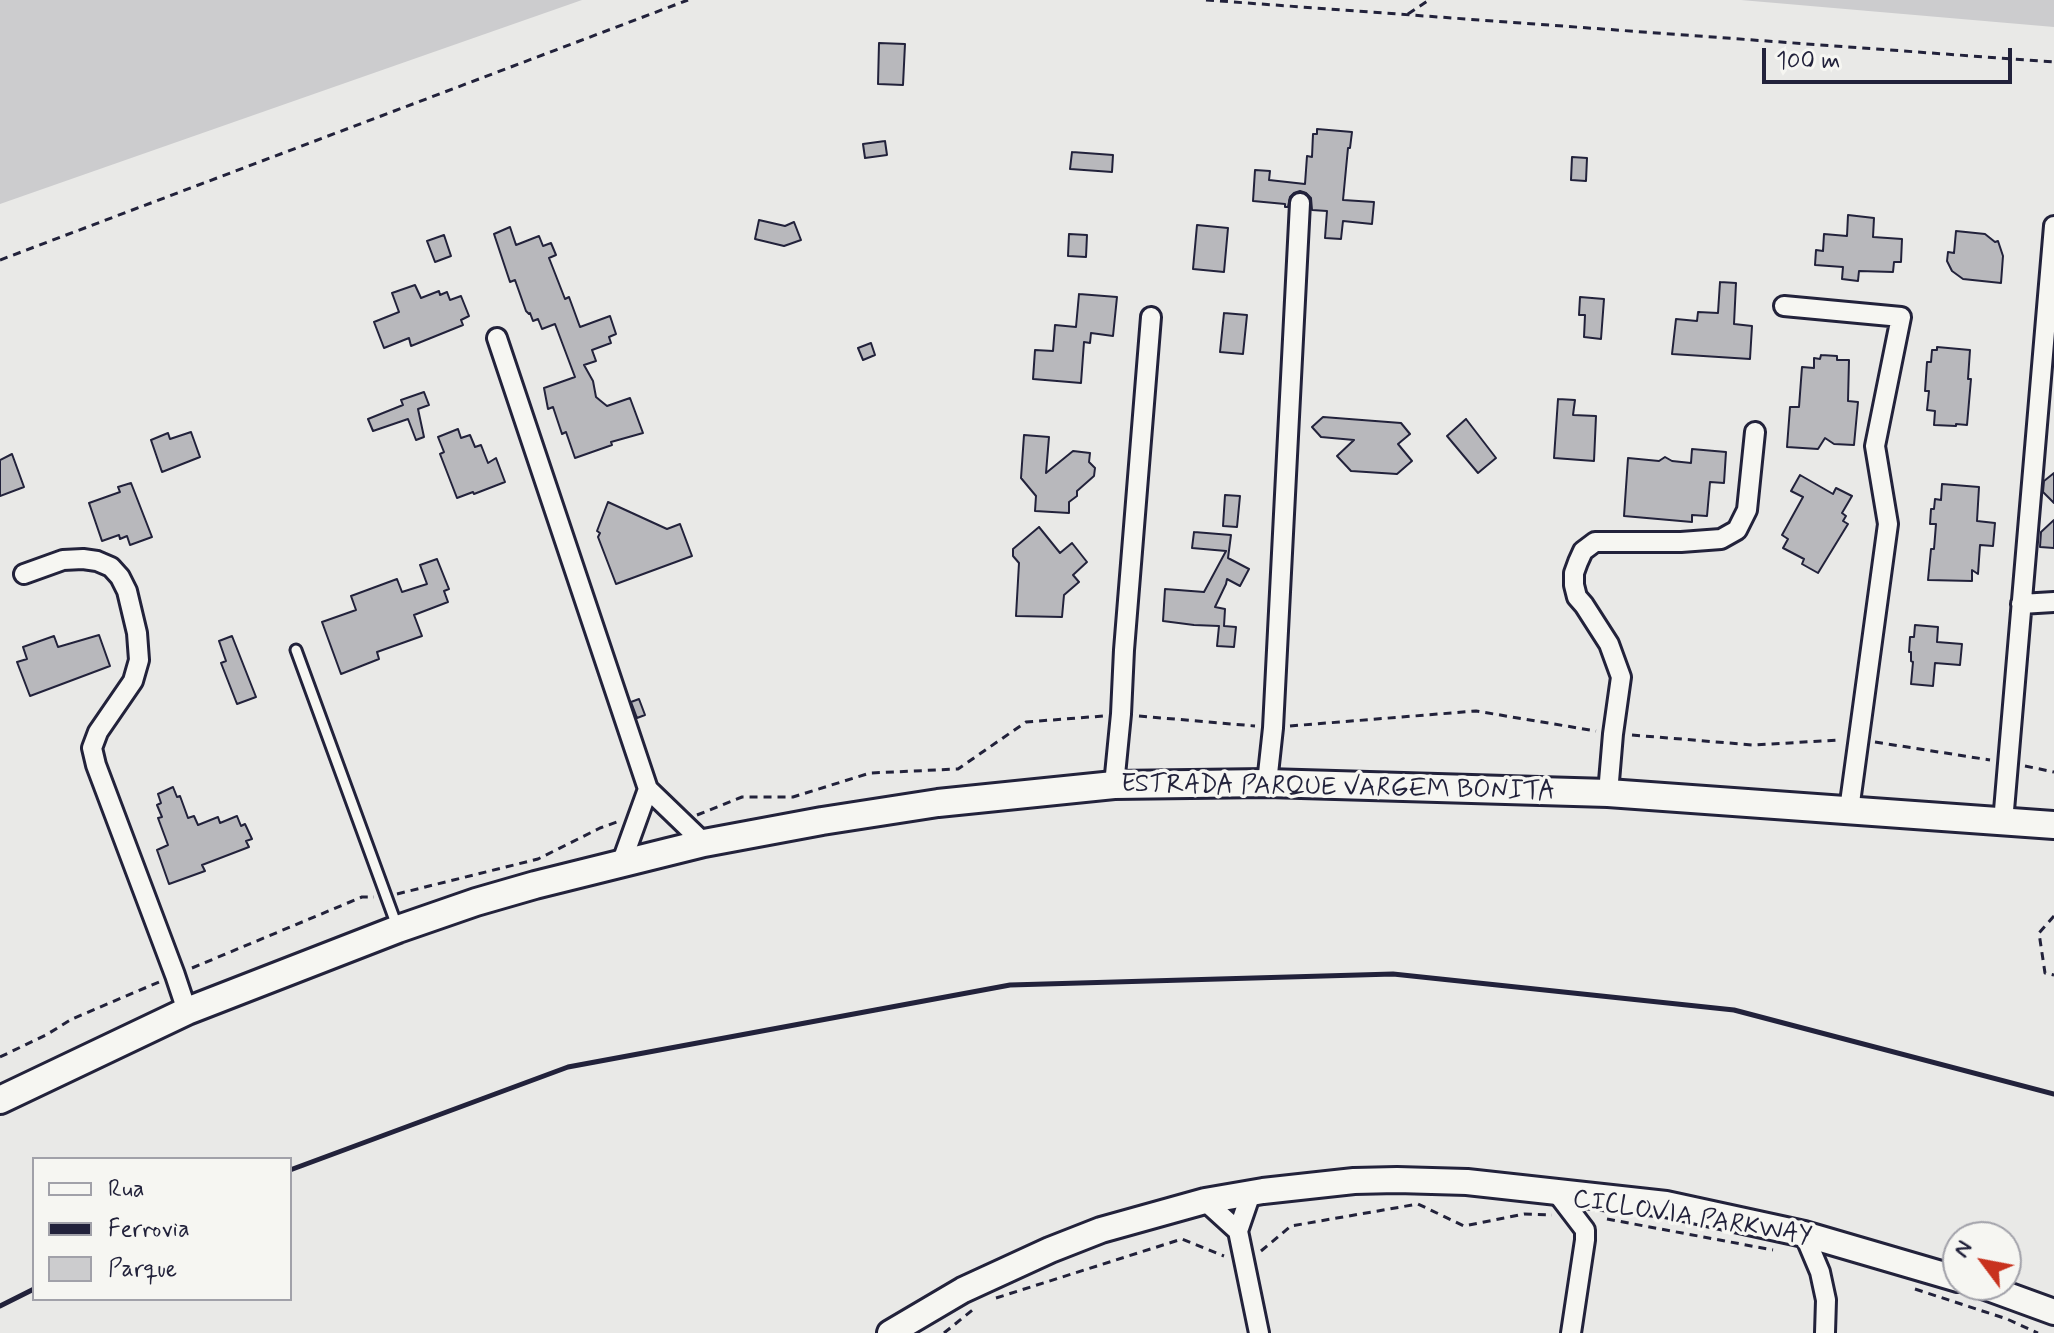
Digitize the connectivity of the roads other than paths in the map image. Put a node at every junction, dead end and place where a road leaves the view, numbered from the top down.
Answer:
1 (1300, 203) dead end
2 (2054, 226) edge
3 (1784, 306) dead end
4 (1151, 317) dead end
5 (497, 338) dead end
6 (1755, 432) dead end
7 (24, 574) dead end
8 (2054, 602) edge
9 (2021, 604) junction
10 (296, 650) dead end
11 (1267, 783) junction
12 (1114, 785) junction
13 (648, 789) junction
14 (1608, 793) junction
15 (1849, 810) junction
16 (2003, 822) junction
17 (2054, 825) edge
18 (704, 843) junction
19 (621, 864) junction
20 (398, 929) junction
21 (187, 1011) junction
22 (0, 1100) edge
23 (1556, 1192) junction
24 (1251, 1193) junction
25 (1205, 1201) junction
26 (1238, 1231) junction
27 (1804, 1234) junction
28 (1942, 1274) edge
29 (2022, 1299) edge
30 (2054, 1312) edge
31 (890, 1333) edge
32 (1259, 1333) edge
33 (1571, 1333) edge
34 (1825, 1333) edge

1 - 11 street
2 - 9 street
3 - 15 street
4 - 12 street
5 - 13 street
6 - 14 street
7 - 21 street
8 - 9 street
9 - 16 street
10 - 20 lane
11 - 12 main road, ESTRADA PARQUE VARGEM BONITA
11 - 14 main road, ESTRADA PARQUE VARGEM BONITA
12 - 18 main road, ESTRADA PARQUE VARGEM BONITA
13 - 18 street
13 - 19 street
14 - 15 main road, ESTRADA PARQUE VARGEM BONITA
15 - 16 main road, ESTRADA PARQUE VARGEM BONITA
16 - 17 main road, ESTRADA PARQUE VARGEM BONITA
18 - 19 main road, ESTRADA PARQUE VARGEM BONITA
19 - 20 main road, ESTRADA PARQUE VARGEM BONITA
20 - 21 main road, ESTRADA PARQUE VARGEM BONITA
21 - 22 main road, ESTRADA PARQUE VARGEM BONITA
23 - 24 street
23 - 27 street
23 - 33 street
24 - 25 street
24 - 26 street
25 - 26 street
25 - 31 street
26 - 32 street
27 - 28 street
27 - 34 street
29 - 30 street

